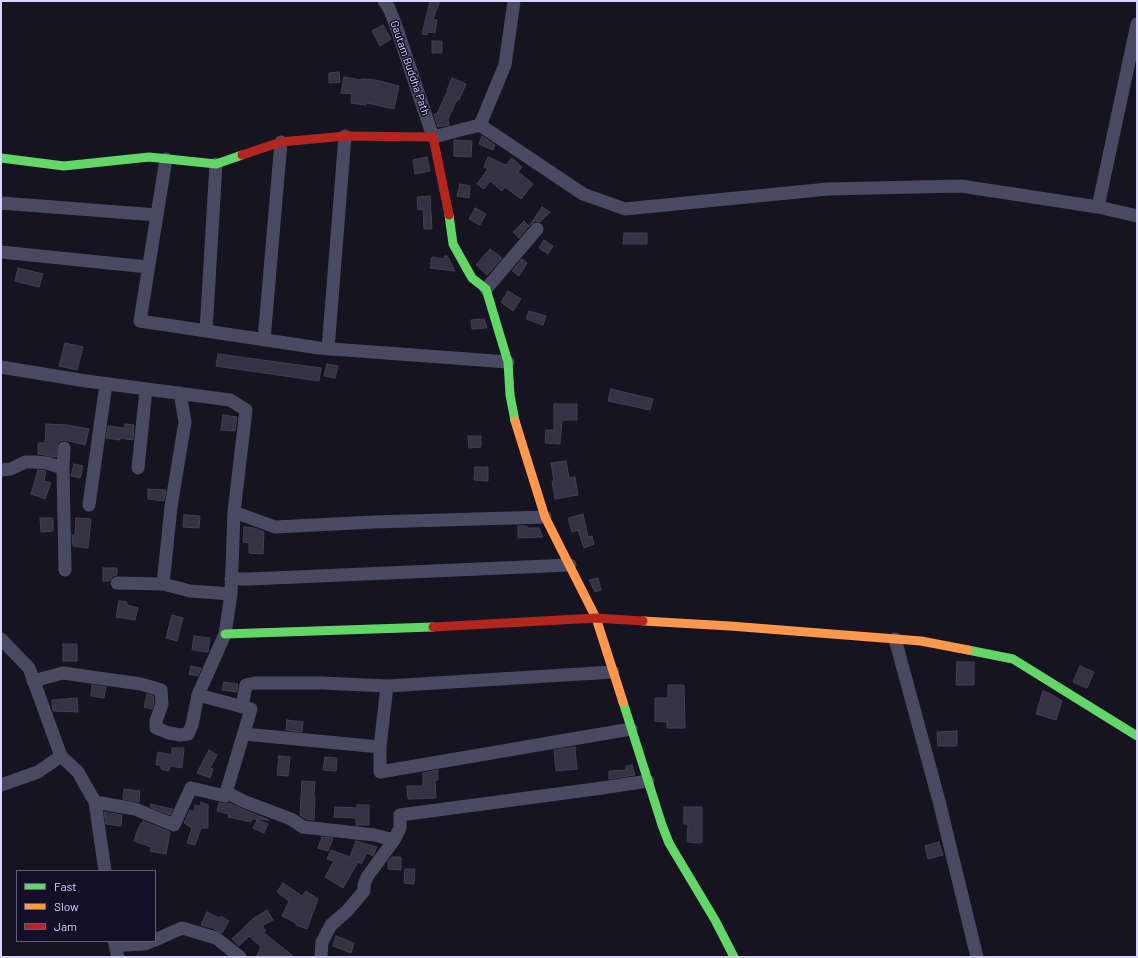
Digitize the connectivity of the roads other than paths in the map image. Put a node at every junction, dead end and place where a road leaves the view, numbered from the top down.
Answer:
1 (384, 1) edge
2 (514, 1) edge
3 (1137, 24) edge
4 (480, 125) junction
5 (345, 136) junction
6 (433, 137) junction
7 (281, 142) junction
8 (1, 158) edge
9 (166, 159) junction
10 (216, 164) junction
11 (1, 203) edge
12 (1098, 207) junction
13 (157, 215) junction
14 (1137, 216) edge
15 (537, 229) dead end
16 (1, 252) edge
17 (148, 268) junction
18 (486, 289) junction
19 (206, 331) junction
20 (264, 340) junction
21 (328, 349) junction
22 (508, 362) junction
23 (1, 367) edge
24 (106, 384) junction
25 (146, 389) junction
26 (180, 393) junction
27 (64, 448) dead end
28 (63, 468) junction
29 (138, 468) dead end
30 (1, 470) edge
31 (89, 505) dead end
32 (234, 512) junction
33 (545, 517) junction
34 (570, 565) junction
35 (65, 570) dead end
36 (231, 579) junction
37 (117, 583) dead end
38 (163, 584) junction
39 (231, 594) junction
40 (596, 618) junction
41 (225, 634) junction
42 (1, 639) edge
43 (895, 639) junction
44 (613, 672) junction
45 (33, 681) junction
46 (387, 686) junction
47 (198, 695) junction
48 (242, 708) junction
49 (631, 729) junction
50 (244, 734) junction
51 (1137, 736) edge
52 (380, 747) junction
53 (61, 756) junction
54 (648, 781) junction
55 (1, 785) edge
56 (226, 792) junction
57 (95, 802) junction
58 (394, 840) junction
59 (105, 870) edge
60 (156, 940) edge
61 (115, 942) edge
62 (117, 942) edge
63 (150, 942) edge
64 (118, 957) edge
65 (240, 957) edge
66 (321, 957) edge
67 (734, 957) edge
68 (978, 957) edge

1 - 6 street, Gautam Buddha Path
2 - 4 street
3 - 12 street
4 - 6 street
4 - 12 street
5 - 6 street
5 - 7 street
5 - 21 street
6 - 18 street
7 - 10 street
7 - 20 street
8 - 9 street
9 - 10 street
9 - 13 street
10 - 19 street
11 - 13 street
12 - 14 street
13 - 17 street
15 - 18 street
16 - 17 street
17 - 19 street
18 - 22 street
19 - 20 street
20 - 21 street
21 - 22 street
22 - 33 street
23 - 24 street
24 - 25 street
24 - 31 street
25 - 26 street
25 - 29 street
26 - 32 street
26 - 38 street
27 - 28 street
28 - 30 street
28 - 35 street
32 - 33 street
32 - 36 street
33 - 34 street
34 - 36 street
34 - 40 street
36 - 39 street
37 - 38 street
38 - 39 street
39 - 41 street
40 - 41 street
40 - 43 street
40 - 44 street
41 - 47 street
42 - 45 street
43 - 51 street
43 - 68 street
44 - 46 street
44 - 49 street
45 - 47 street
45 - 53 street
46 - 48 street
46 - 52 street
47 - 48 street
48 - 50 street
49 - 52 street
49 - 54 street
50 - 52 street
50 - 56 street
53 - 55 street
53 - 57 street
54 - 58 street
54 - 67 street
56 - 57 street
56 - 58 street
57 - 59 street
58 - 66 street
60 - 65 street
61 - 64 street
62 - 63 street

